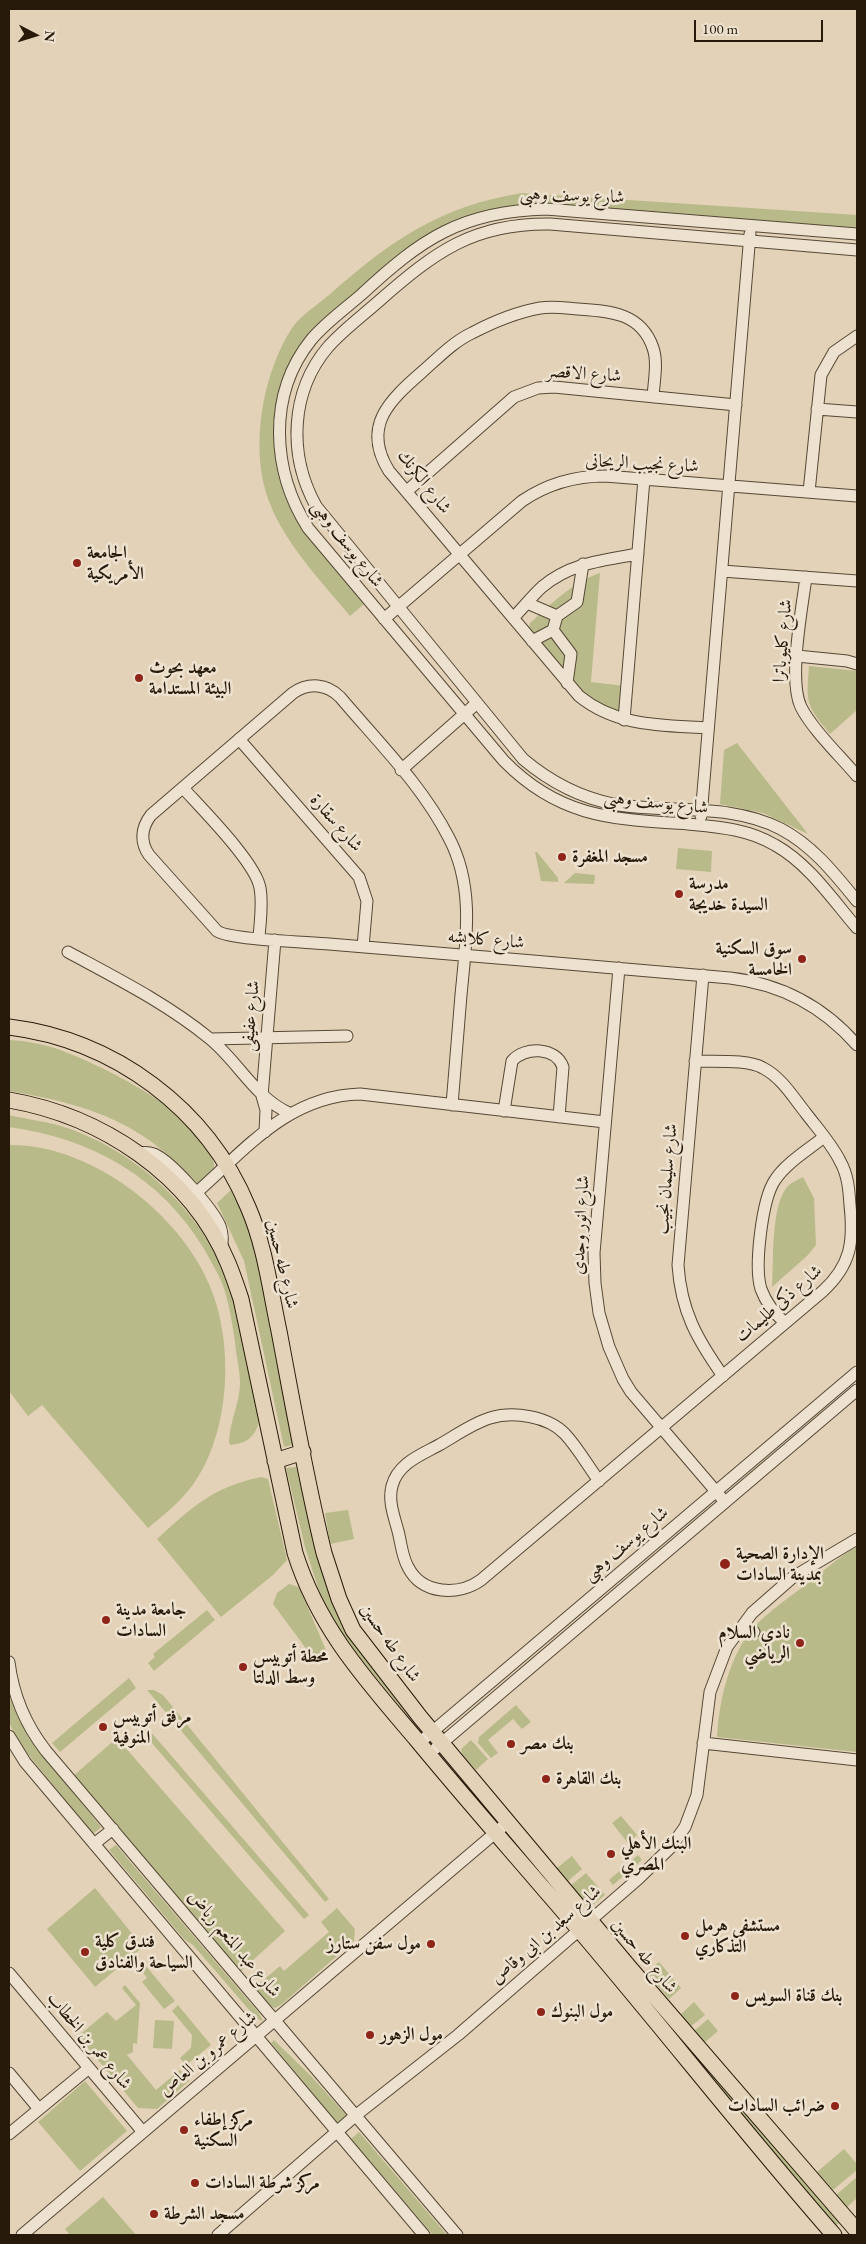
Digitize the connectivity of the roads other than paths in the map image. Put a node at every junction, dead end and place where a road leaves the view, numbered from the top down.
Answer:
1 (751, 226) junction
2 (857, 234) edge
3 (749, 241) junction
4 (857, 250) edge
5 (857, 336) edge
6 (653, 397) junction
7 (736, 406) junction
8 (816, 409) junction
9 (857, 412) edge
10 (644, 479) junction
11 (729, 486) junction
12 (406, 491) junction
13 (809, 492) junction
14 (857, 496) edge
15 (460, 554) junction
16 (638, 554) junction
17 (583, 564) junction
18 (722, 570) junction
19 (806, 577) junction
20 (857, 581) edge
21 (527, 603) junction
22 (398, 607) junction
23 (557, 616) junction
24 (513, 618) junction
25 (384, 619) junction
26 (554, 630) junction
27 (532, 641) junction
28 (797, 656) junction
29 (857, 664) edge
30 (567, 683) junction
31 (477, 703) junction
32 (464, 714) junction
33 (624, 720) junction
34 (708, 728) junction
35 (239, 739) junction
36 (401, 770) junction
37 (857, 776) edge
38 (183, 788) junction
39 (701, 810) junction
40 (700, 825) junction
41 (857, 900) edge
42 (857, 928) edge
43 (258, 938) junction
44 (275, 940) junction
45 (363, 947) junction
46 (68, 952) dead end
47 (465, 955) junction
48 (619, 968) junction
49 (702, 975) junction
50 (9, 1026) edge
51 (347, 1036) dead end
52 (267, 1038) junction
53 (211, 1039) junction
54 (857, 1045) edge
55 (696, 1061) junction
56 (262, 1096) junction
57 (9, 1100) edge
58 (452, 1105) junction
59 (504, 1111) junction
60 (289, 1113) junction
61 (559, 1117) junction
62 (606, 1122) junction
63 (265, 1132) junction
64 (824, 1137) junction
65 (138, 1153) junction
66 (227, 1166) junction
67 (196, 1193) junction
68 (221, 1249) junction
69 (785, 1323) junction
70 (857, 1372) edge
71 (723, 1376) junction
72 (857, 1390) edge
73 (662, 1428) junction
74 (303, 1452) junction
75 (275, 1460) junction
76 (599, 1480) junction
77 (716, 1491) junction
78 (725, 1502) junction
79 (857, 1538) edge
80 (9, 1662) edge
81 (9, 1736) edge
82 (437, 1738) junction
83 (704, 1743) junction
84 (424, 1749) junction
85 (857, 1760) edge
86 (508, 1822) junction
87 (112, 1829) junction
88 (494, 1833) junction
89 (94, 1844) junction
90 (585, 1925) junction
91 (9, 1973) edge
92 (275, 2020) junction
93 (256, 2036) junction
94 (89, 2068) junction
95 (9, 2073) edge
96 (39, 2109) junction
97 (355, 2116) junction
98 (338, 2131) junction
99 (143, 2132) junction
100 (9, 2134) edge
101 (845, 2217) junction
102 (857, 2231) edge
103 (832, 2233) edge
104 (22, 2235) edge
105 (218, 2235) edge
106 (424, 2235) edge
107 (457, 2235) edge

1 - 2 street, شارع يوسف وهبى
1 - 3 street
1 - 25 street, شارع يوسف وهبى
3 - 4 street, شارع يوسف وهبى
3 - 7 street
3 - 22 street, شارع يوسف وهبى
5 - 8 street
6 - 7 street, شارع الاقصر
6 - 12 street, شارع الاقصر
6 - 12 street, شارع الكرنك
7 - 11 street
8 - 9 street
8 - 13 street
10 - 11 street, شارع نجيب الريحانى
10 - 15 street, شارع نجيب الريحانى
10 - 16 street
11 - 13 street, شارع نجيب الريحانى
11 - 18 street
12 - 15 street, شارع الكرنك
13 - 14 street, شارع نجيب الريحانى
15 - 22 street, شارع نجيب الريحانى
15 - 24 street, شارع الكرنك
16 - 17 street
16 - 33 street
17 - 21 street
17 - 23 street
18 - 19 street
18 - 34 street
19 - 20 street
19 - 28 street, شارع كليوباترا
21 - 23 street
21 - 24 street
22 - 25 street, شارع نجيب الريحانى
22 - 31 street, شارع يوسف وهبى
23 - 26 street
24 - 27 street, شارع الكرنك
25 - 32 street, شارع يوسف وهبى
26 - 27 street
26 - 30 street
27 - 30 street, شارع الكرنك
28 - 29 street
28 - 37 street, شارع كليوباترا
30 - 33 street, شارع الكرنك
31 - 32 street
31 - 39 street, شارع يوسف وهبى
32 - 36 street
32 - 40 street, شارع يوسف وهبى
33 - 34 street, شارع الكرنك
34 - 39 street
35 - 36 street
35 - 38 street
35 - 45 street, شارع سقارة
36 - 47 street
38 - 43 street
38 - 43 street, شارع كلابشه
39 - 40 street
39 - 41 street, شارع يوسف وهبى
40 - 42 street, شارع يوسف وهبى
43 - 44 street, شارع كلابشه
44 - 45 street, شارع كلابشه
44 - 52 street, شارع عفيفى
45 - 47 street, شارع كلابشه
46 - 53 street
47 - 48 street, شارع كلابشه
47 - 58 street
48 - 49 street, شارع كلابشه
48 - 62 street, شارع انور وجدى
49 - 54 street, شارع كلابشه
49 - 55 street, شارع سليمان نجيب
50 - 66 main road, شارع طه حسين
51 - 52 street
52 - 53 street
52 - 56 street, شارع عفيفى
53 - 56 street
55 - 64 street, شارع ذكى طليمات
55 - 71 street, شارع سليمان نجيب
56 - 60 street
56 - 63 street, شارع عفيفى
57 - 65 main road, شارع طه حسين
58 - 59 street
58 - 60 street
59 - 61 street
59 - 61 street
60 - 63 street
61 - 62 street
62 - 73 street, شارع انور وجدى
63 - 66 street
64 - 69 street
64 - 69 street, شارع ذكى طليمات
65 - 67 street
65 - 68 main road, شارع طه حسين
66 - 67 street
66 - 74 main road, شارع طه حسين
67 - 68 street
68 - 75 main road, شارع طه حسين
69 - 71 street, شارع ذكى طليمات
70 - 77 street, شارع يوسف وهبى
71 - 73 street, شارع ذكى طليمات
72 - 78 street, شارع يوسف وهبى
73 - 76 street, شارع ذكى طليمات
73 - 77 street, شارع انور وجدى
74 - 75 main road
74 - 82 main road, شارع طه حسين
75 - 84 main road, شارع طه حسين
76 - 76 street, شارع ذكى طليمات
77 - 78 street, شارع انور وجدى
77 - 82 street, شارع يوسف وهبى
78 - 82 street, شارع يوسف وهبى
79 - 83 street, شارع سعد بن ابى وقاص
80 - 87 street, شارع عبد المنعم رياض
81 - 89 street
82 - 84 street, شارع يوسف وهبى
82 - 86 main road, شارع طه حسين
83 - 85 street
83 - 90 street, شارع سعد بن ابى وقاص
84 - 88 main road, شارع طه حسين
86 - 88 street, شارع عمرو بن العاص
86 - 90 main road, شارع طه حسين
87 - 89 street
87 - 92 street, شارع عبد المنعم رياض
88 - 90 main road, شارع طه حسين
88 - 92 street, شارع عمرو بن العاص
89 - 93 street
90 - 97 street, شارع سعد بن ابى وقاص
90 - 101 main road, شارع طه حسين
90 - 103 main road, شارع طه حسين
91 - 94 street, شارع عمر بن الخطاب
92 - 93 street, شارع عمرو بن العاص
92 - 97 street, شارع عبد المنعم رياض
93 - 98 street
93 - 99 street, شارع عمرو بن العاص
94 - 96 street
94 - 99 street, شارع عمر بن الخطاب
95 - 96 street
96 - 100 street
97 - 98 street, شارع سعد بن ابى وقاص
97 - 107 street, شارع عبد المنعم رياض
98 - 105 street, شارع سعد بن ابى وقاص
98 - 106 street
99 - 104 street, شارع عمرو بن العاص
101 - 102 main road, شارع طه حسين
101 - 103 main road

